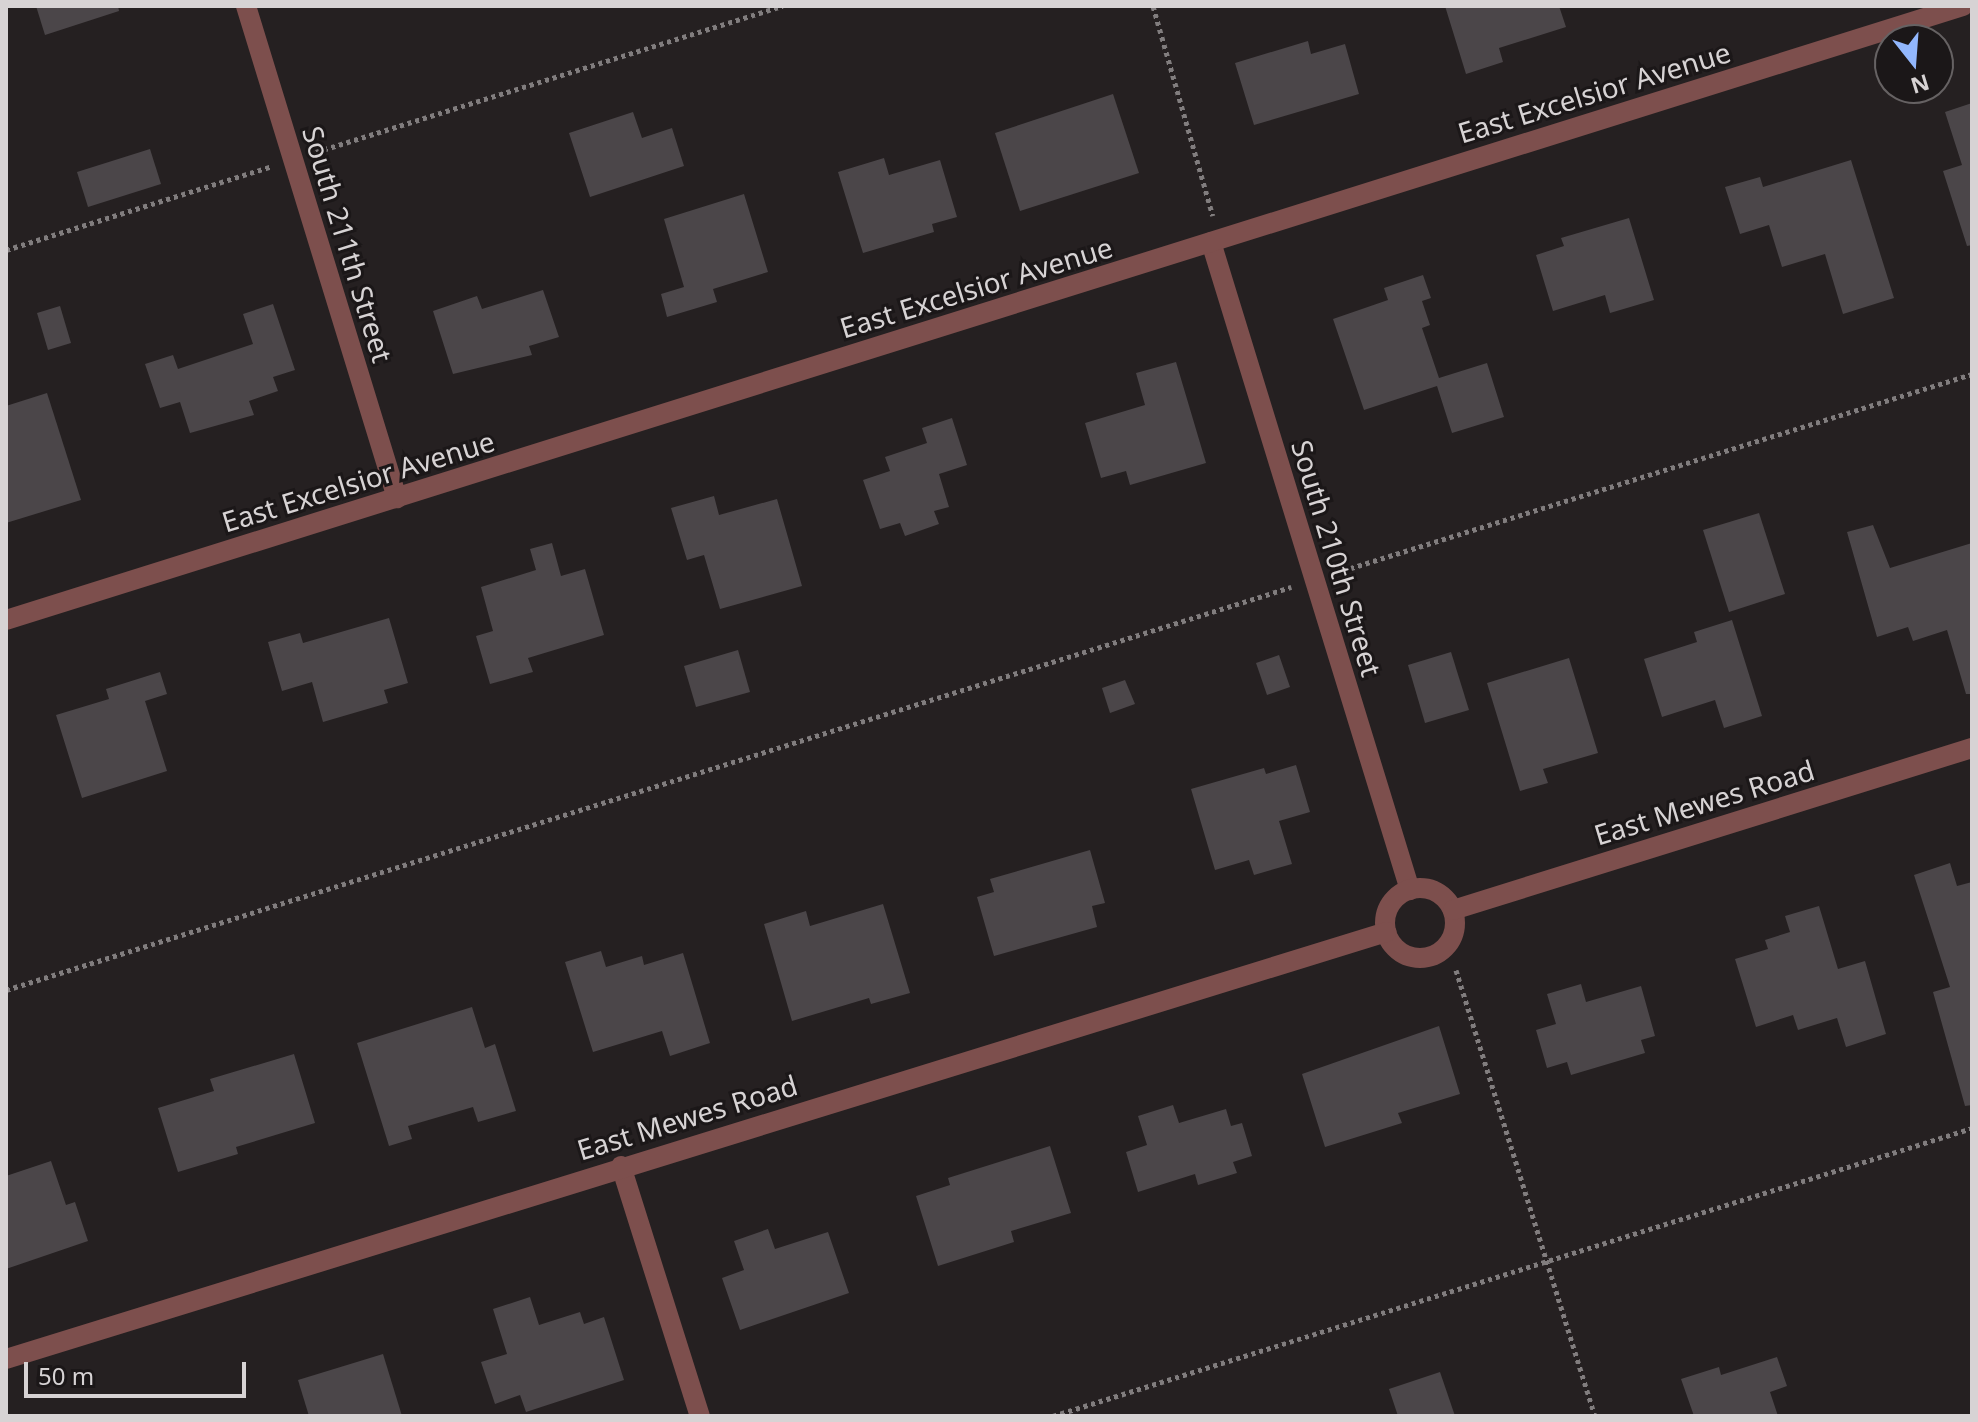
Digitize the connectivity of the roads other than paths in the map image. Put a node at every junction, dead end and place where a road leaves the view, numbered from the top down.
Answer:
1 (246, 6) edge
2 (1963, 6) edge
3 (1211, 242) junction
4 (397, 498) junction
5 (6, 620) edge
6 (1972, 748) edge
7 (1410, 890) junction
8 (1453, 910) junction
9 (1386, 932) junction
10 (621, 1166) junction
11 (6, 1359) edge
12 (700, 1416) edge

1 - 4 street, South 211th Street
2 - 3 street, East Excelsior Avenue
3 - 4 street, East Excelsior Avenue
3 - 7 street, South 210th Street
4 - 5 street, East Excelsior Avenue
6 - 8 street, East Mewes Road
7 - 8 street
7 - 9 street
8 - 9 street
9 - 10 street, East Mewes Road
10 - 11 street, East Mewes Road
10 - 12 street

